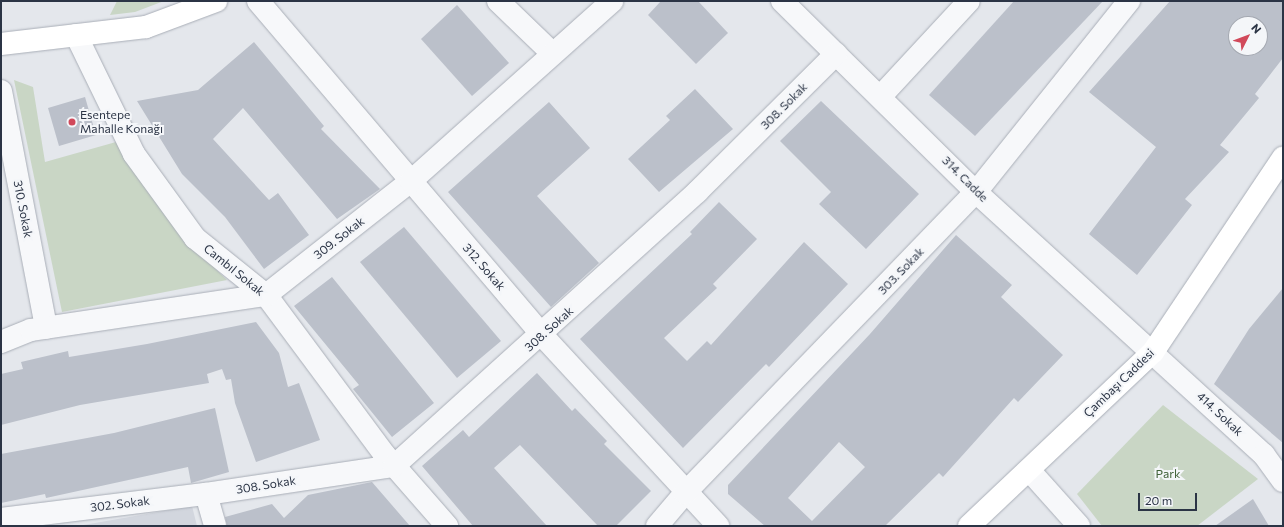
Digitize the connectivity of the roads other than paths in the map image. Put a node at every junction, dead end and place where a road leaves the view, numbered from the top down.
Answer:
1 (216, 1) edge
2 (258, 1) edge
3 (498, 1) edge
4 (612, 1) edge
5 (782, 1) edge
6 (968, 1) edge
7 (1129, 1) edge
8 (76, 35) junction
9 (1, 44) edge
10 (552, 53) junction
11 (836, 54) junction
12 (1, 91) edge
13 (881, 96) junction
14 (1283, 158) edge
15 (411, 181) junction
16 (976, 192) junction
17 (266, 295) junction
18 (46, 328) junction
19 (542, 335) junction
20 (1, 342) edge
21 (1153, 352) junction
22 (394, 466) junction
23 (1029, 470) junction
24 (1283, 481) edge
25 (685, 493) junction
26 (206, 494) junction
27 (1, 519) edge
28 (215, 526) edge
29 (447, 526) edge
30 (657, 526) edge
31 (718, 526) edge
32 (969, 526) edge
33 (1079, 526) edge

1 - 8 main road
2 - 15 street, 312. Sokak
3 - 10 street
4 - 10 street, 309. Sokak
5 - 11 street, 314. Cadde
6 - 13 street
7 - 16 street, 303. Sokak
8 - 9 main road
8 - 17 street, Cambıl Sokak
10 - 15 street, 309. Sokak
11 - 13 street, 314. Cadde
11 - 19 street, 308. Sokak
12 - 18 street, 310. Sokak
13 - 16 street, 314. Cadde
14 - 21 main road, Çambaşı Caddesi
15 - 17 street, 309. Sokak
15 - 19 street, 312. Sokak
16 - 21 street, 314. Cadde
16 - 25 street, 303. Sokak
17 - 18 street, 309. Sokak
17 - 22 street, Cambıl Sokak
18 - 20 street, 309. Sokak
19 - 22 street, 308. Sokak
19 - 25 street, 312. Sokak
21 - 23 main road, Çambaşı Caddesi
21 - 24 street, 414. Sokak
22 - 26 street, 308. Sokak
22 - 29 street, Cambıl Sokak
23 - 32 main road, Çambaşı Caddesi
23 - 33 street
25 - 30 street, 303. Sokak
25 - 31 street, 312. Sokak
26 - 27 street, 302. Sokak
26 - 28 street

